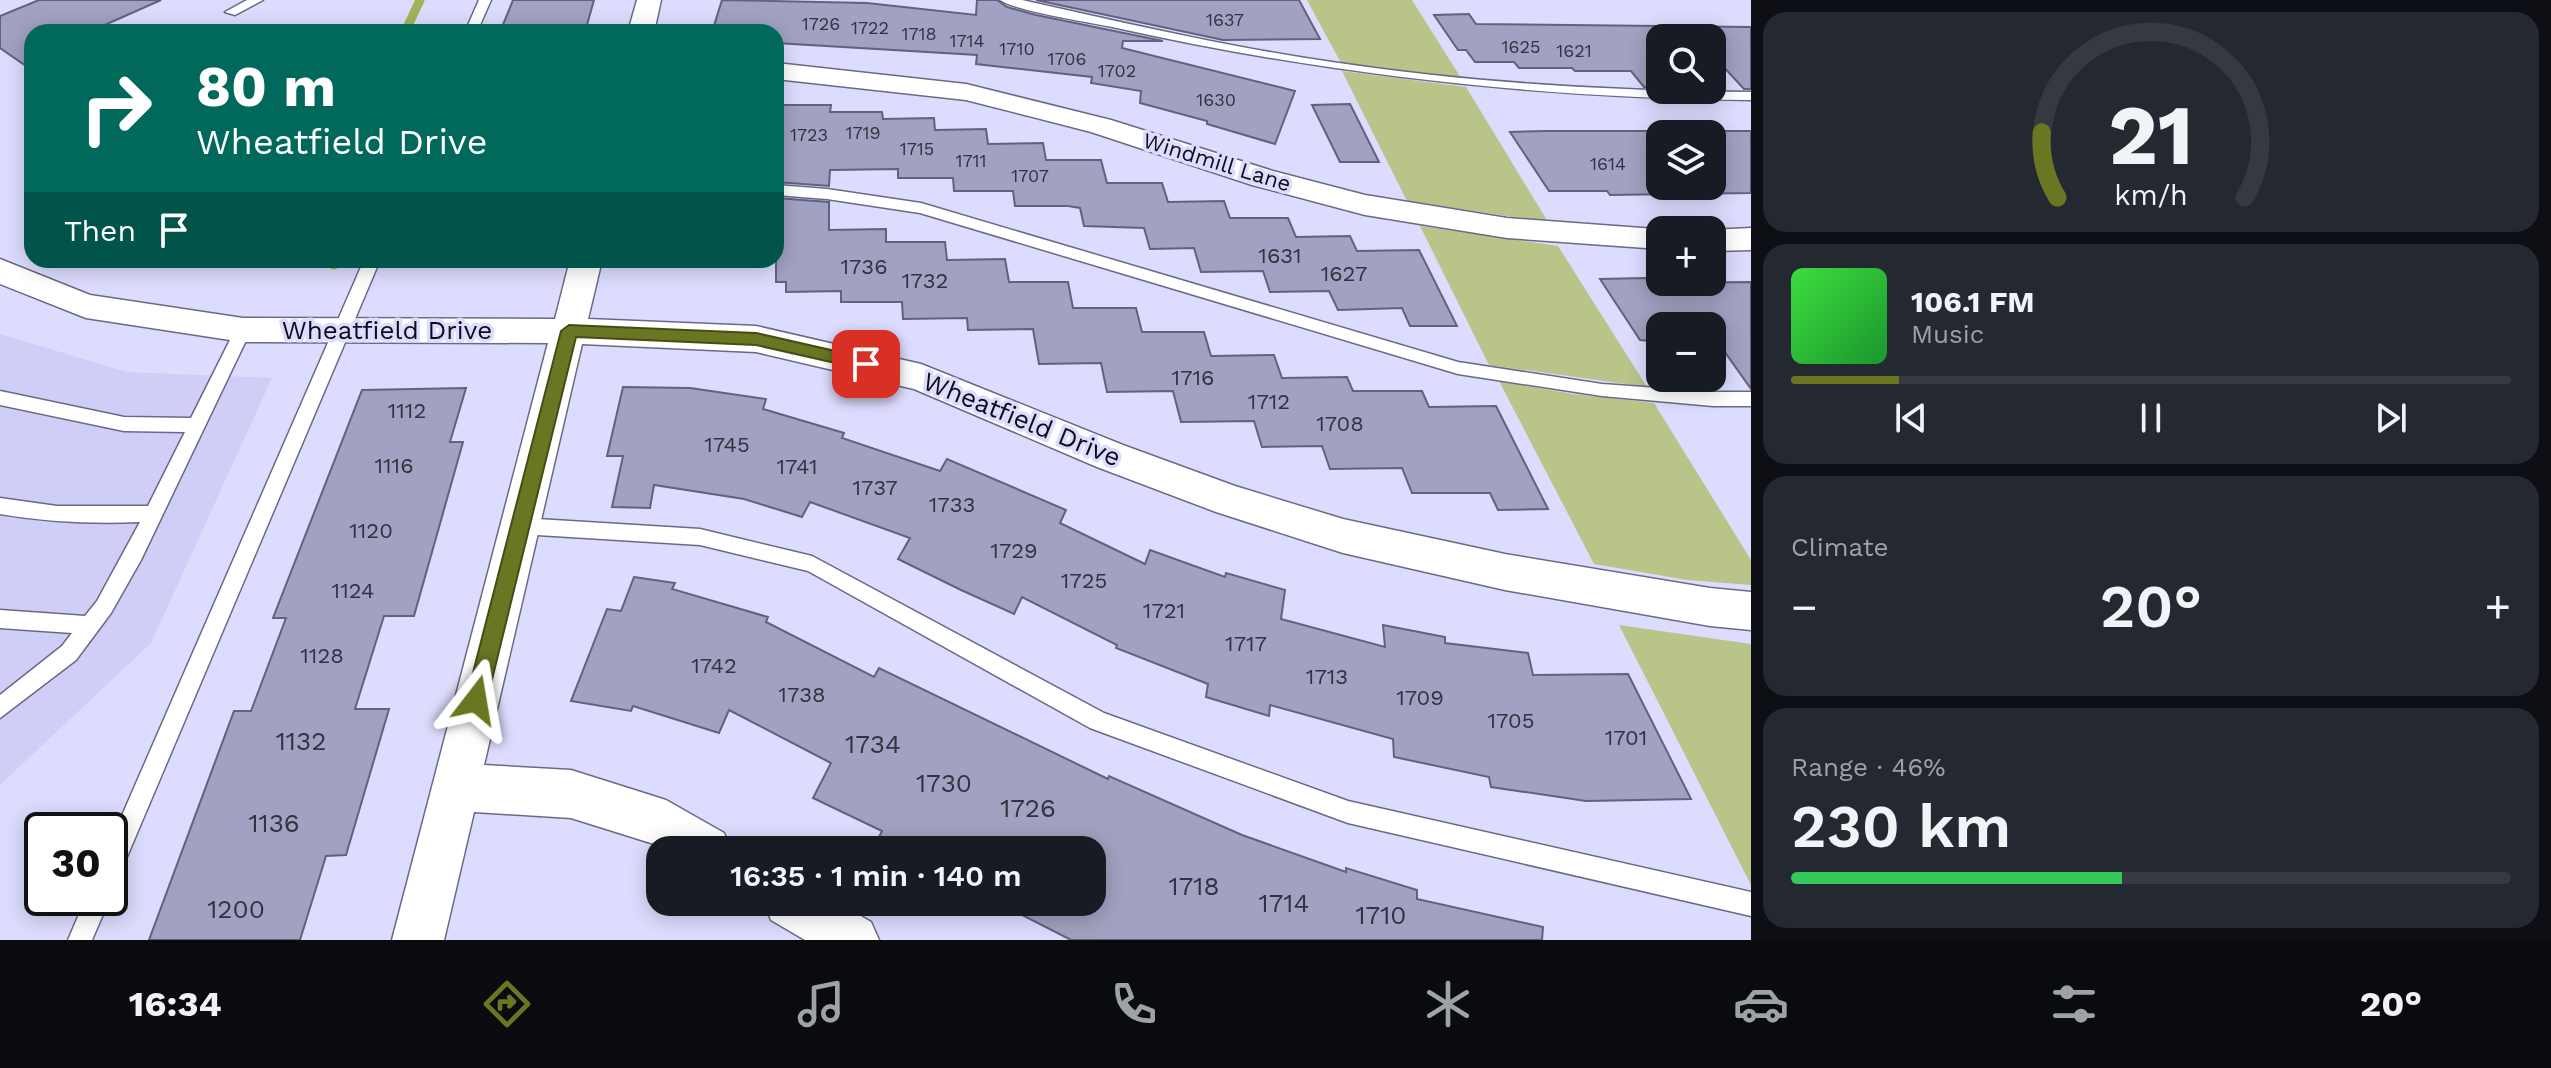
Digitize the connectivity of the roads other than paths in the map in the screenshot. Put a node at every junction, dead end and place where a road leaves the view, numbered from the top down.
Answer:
1 (257, 0) edge
2 (485, 0) edge
3 (649, 0) edge
4 (1006, 0) edge
5 (231, 12) dead end
6 (474, 24) edge
7 (643, 24) edge
8 (784, 72) edge
9 (1751, 96) edge
10 (784, 191) edge
11 (1646, 237) edge
12 (1751, 239) edge
13 (1726, 240) edge
14 (369, 268) edge
15 (584, 268) edge
16 (0, 270) edge
17 (243, 330) junction
18 (342, 330) junction
19 (569, 331) junction
20 (0, 398) edge
21 (1751, 399) edge
22 (197, 425) junction
23 (0, 506) edge
24 (154, 514) junction
25 (521, 526) junction
26 (1751, 611) edge
27 (0, 619) edge
28 (90, 625) junction
29 (0, 708) edge
30 (454, 787) junction
31 (128, 828) edge
32 (685, 836) edge
33 (1751, 904) edge
34 (90, 916) edge
35 (80, 940) edge
36 (418, 940) edge

1 - 5 lane
2 - 6 lane
3 - 7 street
4 - 9 lane
8 - 11 street, Windmill Lane
10 - 21 lane
12 - 13 street
14 - 18 lane
15 - 19 street
16 - 17 street, Wheatfield Drive
17 - 18 street, Wheatfield Drive
17 - 22 lane
18 - 19 street, Wheatfield Drive
18 - 31 lane
19 - 25 street
19 - 26 street, Wheatfield Drive
20 - 22 lane
22 - 24 lane
23 - 24 lane
24 - 28 lane
25 - 30 street
25 - 33 lane
27 - 28 lane
28 - 29 lane
30 - 32 street
30 - 36 street
34 - 35 lane

